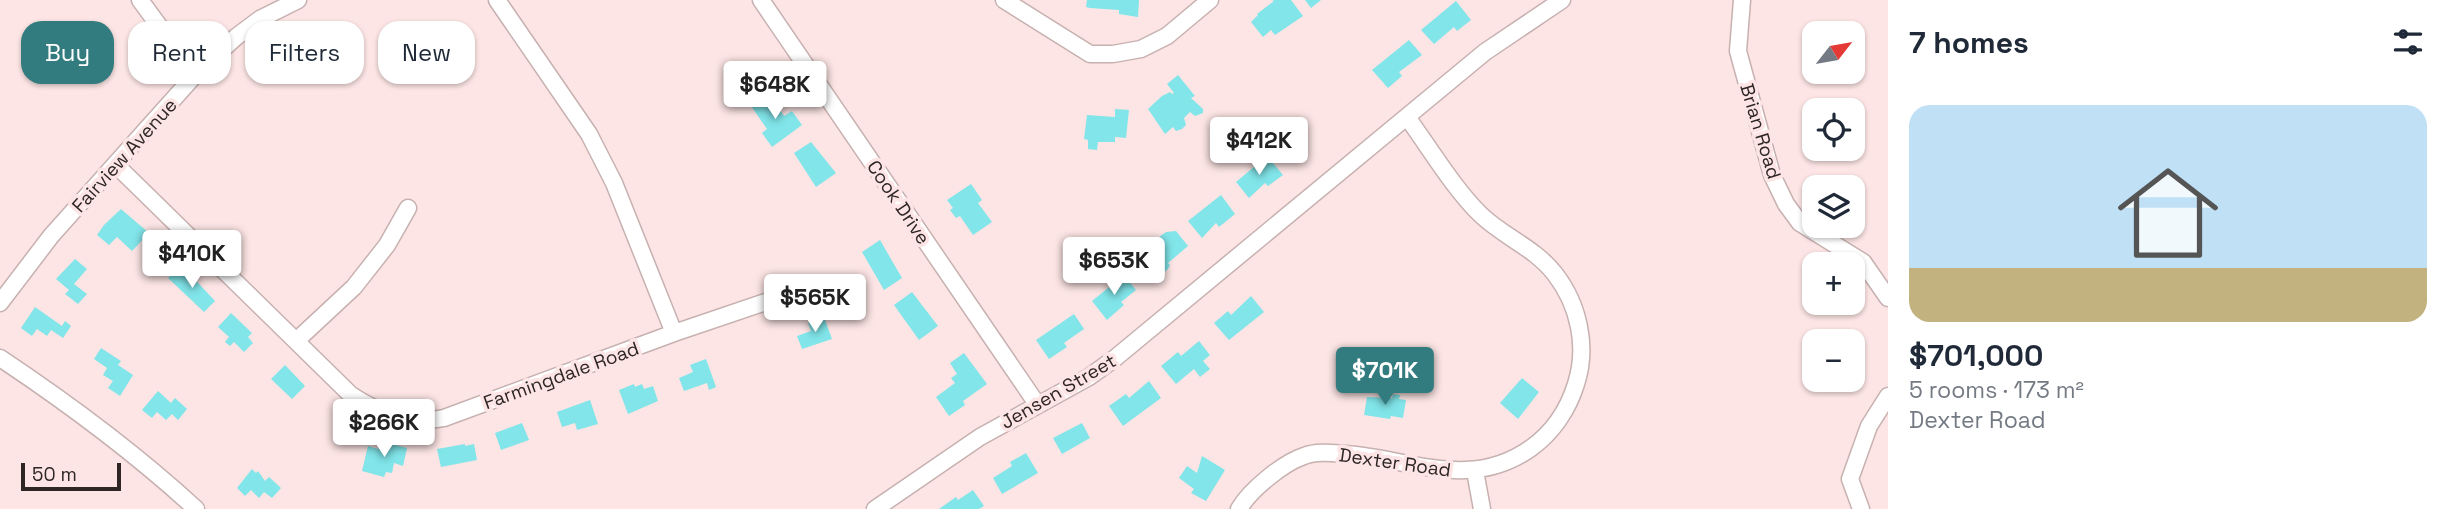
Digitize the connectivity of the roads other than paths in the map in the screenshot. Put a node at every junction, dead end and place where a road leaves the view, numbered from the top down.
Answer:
1 (140, 0) edge
2 (298, 0) edge
3 (497, 0) edge
4 (761, 0) edge
5 (1004, 0) edge
6 (1210, 0) edge
7 (1562, 0) edge
8 (1742, 0) edge
9 (155, 21) edge
10 (231, 42) edge
11 (187, 84) edge
12 (1407, 117) junction
13 (116, 165) junction
14 (408, 208) dead end
15 (1886, 288) edge
16 (804, 289) dead end
17 (0, 303) edge
18 (674, 333) junction
19 (296, 341) junction
20 (0, 358) edge
21 (1888, 396) edge
22 (1037, 404) junction
23 (1475, 471) junction
24 (196, 509) edge
25 (875, 509) edge
26 (1239, 509) edge
27 (1482, 509) edge
28 (1861, 509) edge

1 - 9 street
2 - 10 street, Fairview Avenue
3 - 18 street
4 - 22 street, Cook Drive
5 - 6 street
7 - 12 street, Jensen Street
8 - 15 street, Brian Road
11 - 13 street, Fairview Avenue
12 - 22 street, Jensen Street
12 - 23 street, Dexter Road
13 - 17 street, Fairview Avenue
13 - 19 street, Farmingdale Road
14 - 19 street
16 - 18 street, Farmingdale Road
18 - 19 street, Farmingdale Road
20 - 24 street
21 - 28 street
22 - 25 street, Jensen Street
23 - 26 street, Dexter Road
23 - 27 street

